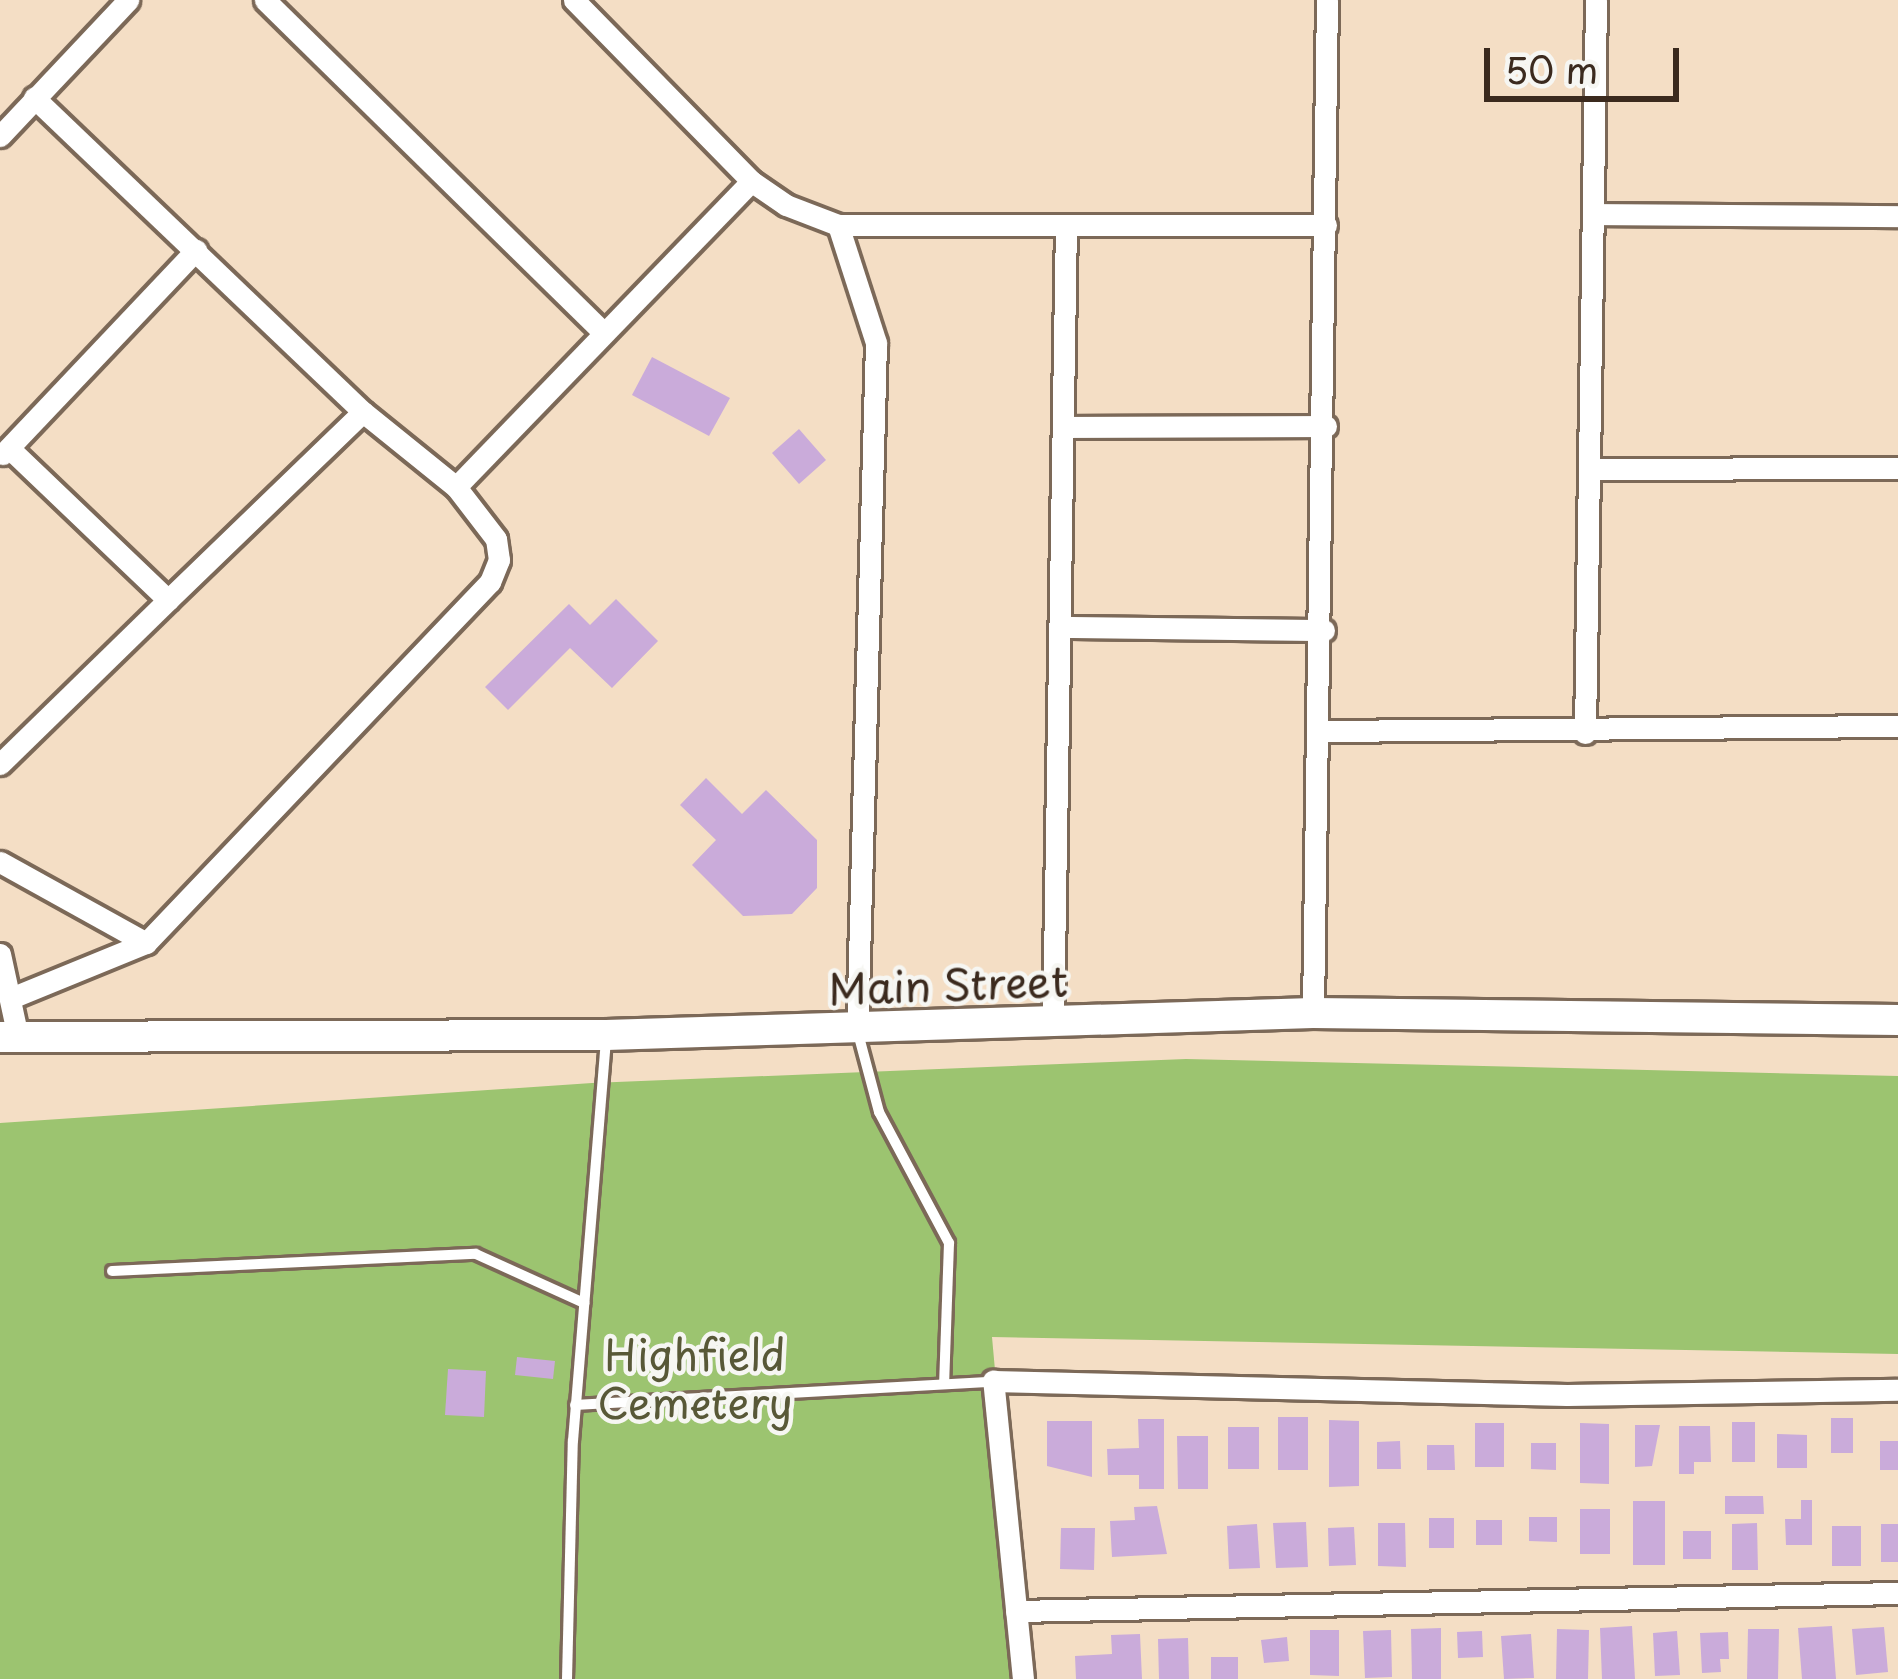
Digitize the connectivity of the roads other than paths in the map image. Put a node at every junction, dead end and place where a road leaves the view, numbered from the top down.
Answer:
1 (128, 0) edge
2 (265, 0) edge
3 (574, 0) edge
4 (1327, 0) edge
5 (1596, 0) edge
6 (34, 98) junction
7 (0, 136) edge
8 (751, 181) junction
9 (1595, 214) junction
10 (1898, 216) edge
11 (838, 225) junction
12 (1326, 225) junction
13 (1066, 226) junction
14 (196, 250) junction
15 (601, 330) junction
16 (363, 412) junction
17 (1326, 426) junction
18 (1066, 427) junction
19 (4, 453) edge
20 (1898, 468) edge
21 (1591, 469) junction
22 (456, 488) junction
23 (168, 599) junction
24 (1062, 627) junction
25 (1324, 630) junction
26 (1898, 726) edge
27 (1323, 731) junction
28 (1585, 733) junction
29 (0, 764) edge
30 (0, 862) edge
31 (146, 943) junction
32 (0, 954) edge
33 (11, 998) junction
34 (1313, 1013) junction
35 (1898, 1021) edge
36 (1053, 1024) junction
37 (857, 1030) junction
38 (606, 1035) junction
39 (9, 1037) edge
40 (112, 1271) dead end
41 (584, 1303) junction
42 (992, 1382) junction
43 (944, 1383) junction
44 (1898, 1390) edge
45 (575, 1405) junction
46 (1898, 1593) edge
47 (1016, 1611) junction
48 (567, 1679) edge
49 (1023, 1679) edge

1 - 6 street
2 - 15 street
3 - 8 street
4 - 12 street
5 - 9 street
6 - 7 street
6 - 14 street
8 - 11 street
8 - 15 street
9 - 10 street
9 - 21 street
11 - 13 street
11 - 37 street
12 - 13 street
12 - 17 street
13 - 18 street
14 - 16 street
14 - 19 street
15 - 22 street
16 - 22 street
16 - 23 street
17 - 18 street
17 - 25 street
18 - 24 street
19 - 23 street
20 - 21 street
21 - 28 street
22 - 31 street
23 - 29 street
24 - 25 street
24 - 36 street
25 - 27 street
26 - 28 street
27 - 28 street
27 - 34 street
30 - 31 street
31 - 33 street
32 - 33 street
33 - 39 street
34 - 35 street, Main Street
34 - 36 street, Main Street
36 - 37 street, Main Street
37 - 38 street, Main Street
37 - 43 lane
38 - 39 street, Main Street
38 - 41 lane
40 - 41 lane
41 - 45 lane
42 - 43 lane
42 - 44 street
42 - 47 street
43 - 45 lane
45 - 48 lane
46 - 47 street
47 - 49 street

